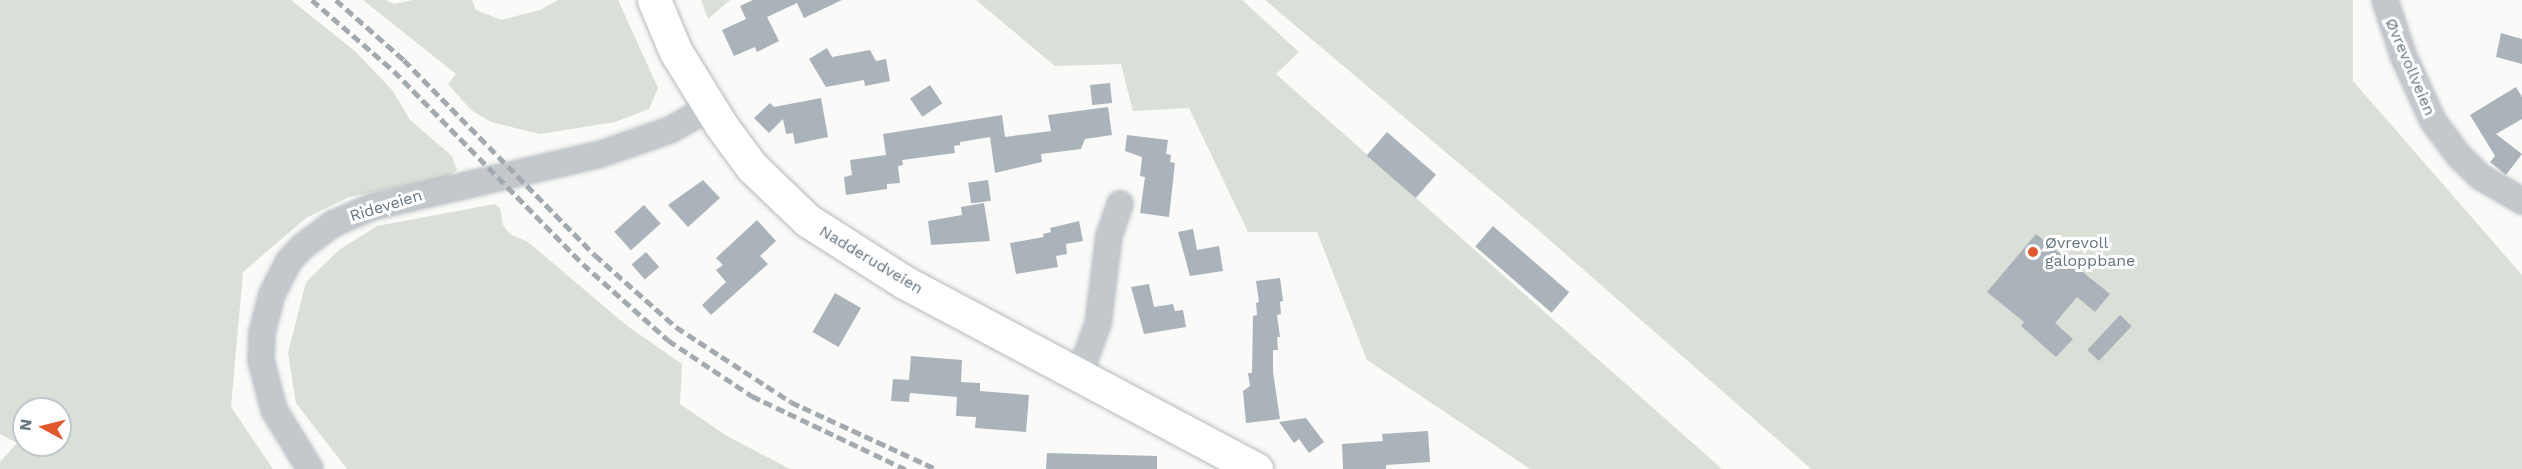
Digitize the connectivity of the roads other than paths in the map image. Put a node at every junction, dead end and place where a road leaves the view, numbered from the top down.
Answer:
1 (654, 0) edge
2 (2385, 0) edge
3 (709, 108) junction
4 (2522, 201) edge
5 (1120, 204) dead end
6 (1079, 375) junction
7 (310, 469) edge
8 (1256, 469) edge

1 - 3 main road, Nadderudveien
2 - 4 street, Øvrevollveien
3 - 6 main road, Nadderudveien
3 - 7 street, Rideveien
5 - 6 street
6 - 8 main road, Nadderudveien

